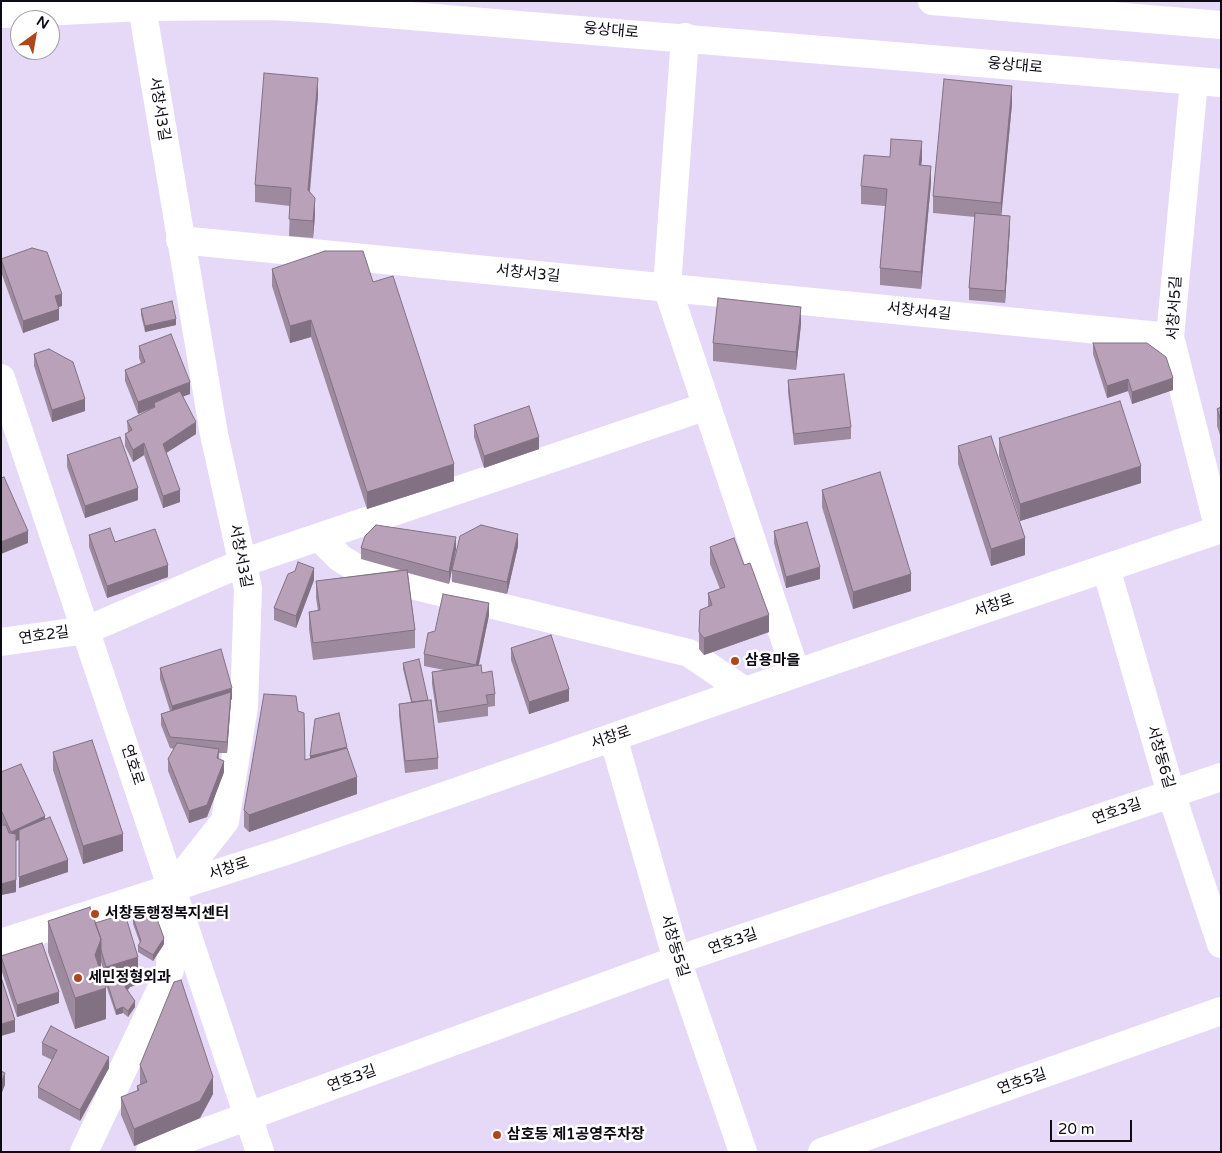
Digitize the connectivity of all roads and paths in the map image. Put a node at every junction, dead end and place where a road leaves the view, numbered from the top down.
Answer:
1 (932, 1) edge
2 (142, 7) junction
3 (1, 14) edge
4 (1221, 25) edge
5 (685, 37) junction
6 (1194, 81) junction
7 (1221, 83) edge
8 (180, 240) junction
9 (668, 287) junction
10 (1170, 337) junction
11 (1, 378) edge
12 (707, 406) junction
13 (1220, 530) edge
14 (319, 537) junction
15 (242, 563) junction
16 (1106, 568) junction
17 (87, 630) junction
18 (1, 642) edge
19 (796, 673) junction
20 (745, 691) junction
21 (613, 737) junction
22 (1221, 777) edge
23 (1171, 793) junction
24 (173, 887) junction
25 (1, 943) edge
26 (1221, 944) edge
27 (677, 960) junction
28 (1221, 1011) edge
29 (249, 1116) junction
30 (84, 1152) edge
31 (150, 1152) edge
32 (260, 1152) edge
33 (743, 1152) edge
34 (822, 1152) edge

1 - 4 street
2 - 3 street, 웅상대로
2 - 5 street, 웅상대로
2 - 8 street, 서창서3길
5 - 6 street, 웅상대로
5 - 9 street
6 - 7 street, 웅상대로
6 - 10 street, 서창서5길
8 - 9 street, 서창서3길
8 - 15 street, 서창서3길
9 - 10 street, 서창서4길
9 - 12 street
10 - 13 street, 서창서5길
11 - 17 street, 연호로
12 - 14 street, 연호2길
12 - 19 street
13 - 16 street, 서창로
14 - 15 street, 연호2길
14 - 20 street
15 - 17 street, 연호2길
15 - 24 street, 서창서3길
16 - 19 street, 서창로
16 - 23 street, 서창동6길
17 - 18 street, 연호2길
17 - 24 street, 연호로
19 - 20 street, 서창로
20 - 21 street, 서창로
21 - 24 street, 서창로
21 - 27 street, 서창동5길
22 - 23 street, 연호3길
23 - 26 street, 서창동6길
23 - 27 street, 연호3길
24 - 25 street, 서창로
24 - 29 street, 연호로
24 - 30 street
27 - 29 street, 연호3길
27 - 33 street, 서창동5길
28 - 34 street, 연호5길
29 - 31 street, 연호3길
29 - 32 street, 연호로

